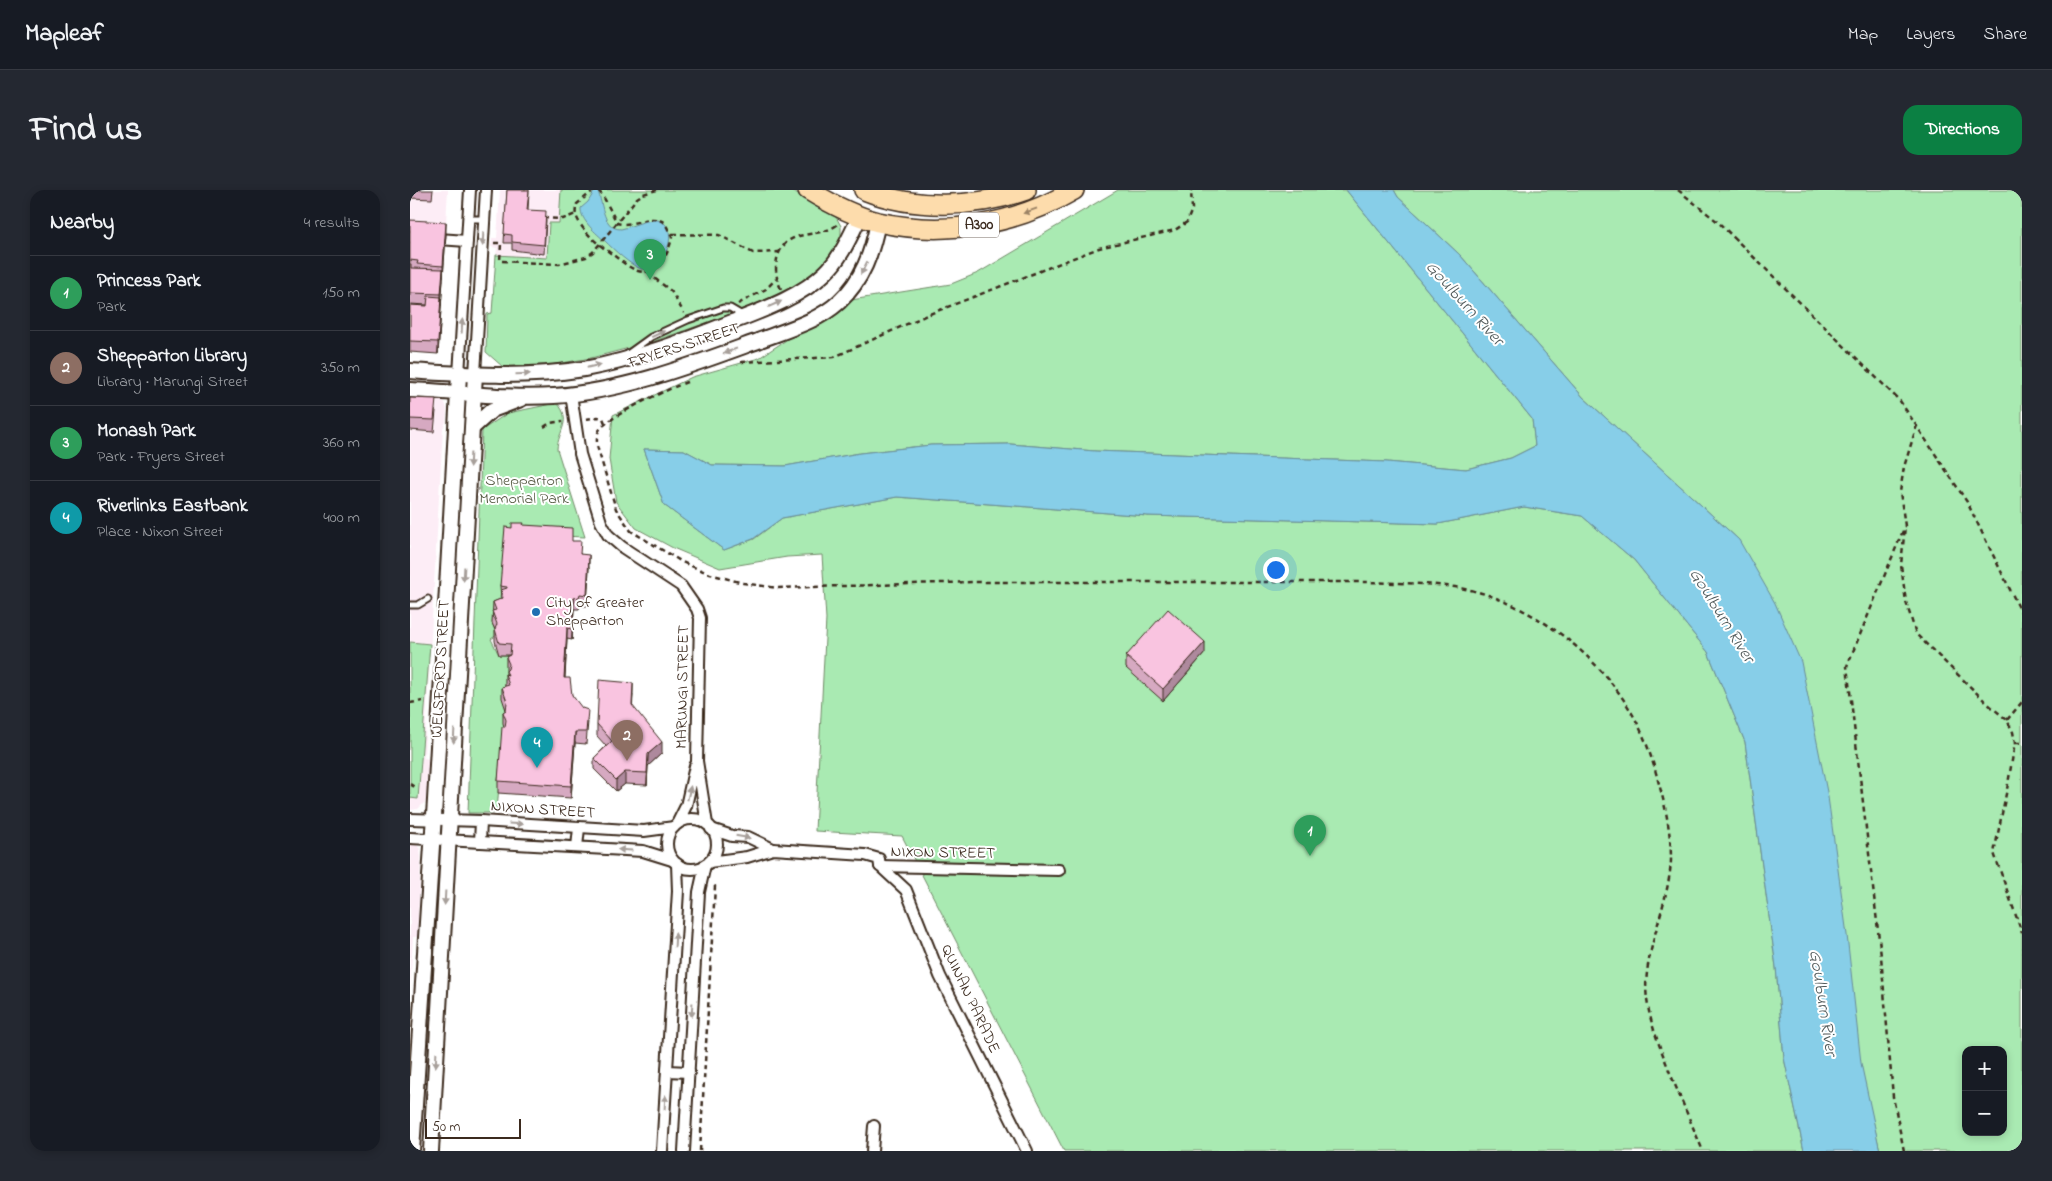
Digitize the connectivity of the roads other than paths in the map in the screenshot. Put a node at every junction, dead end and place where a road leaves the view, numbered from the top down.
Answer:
1 (470, 190) edge
2 (486, 190) edge
3 (808, 190) edge
4 (1026, 190) edge
5 (1074, 190) edge
6 (871, 193) edge
7 (860, 216) junction
8 (469, 218) junction
9 (484, 219) junction
10 (878, 222) junction
11 (410, 237) edge
12 (467, 241) junction
13 (465, 281) junction
14 (480, 282) junction
15 (745, 317) junction
16 (618, 361) junction
17 (570, 371) junction
18 (410, 372) edge
19 (475, 374) junction
20 (459, 375) junction
21 (410, 390) edge
22 (458, 392) junction
23 (473, 394) junction
24 (571, 394) junction
25 (529, 396) junction
26 (472, 428) junction
27 (428, 599) dead end
28 (446, 600) junction
29 (462, 601) junction
30 (410, 605) edge
31 (697, 761) junction
32 (410, 819) edge
33 (433, 820) junction
34 (450, 820) junction
35 (481, 821) junction
36 (676, 826) junction
37 (709, 827) junction
38 (579, 828) junction
39 (410, 838) edge
40 (432, 839) junction
41 (448, 840) junction
42 (480, 842) junction
43 (578, 848) junction
44 (773, 849) junction
45 (675, 862) junction
46 (707, 864) junction
47 (880, 866) junction
48 (1060, 870) dead end
49 (667, 1071) junction
50 (689, 1072) junction
51 (874, 1126) dead end
52 (412, 1151) edge
53 (431, 1151) edge
54 (662, 1151) edge
55 (684, 1151) edge
56 (872, 1151) edge
57 (1027, 1151) edge

1 - 8 street
2 - 9 street, WELSFORD STREET
3 - 7 highway, A300
4 - 6 highway, A300
5 -> 10 highway, A300
6 - 7 highway
6 - 10 highway
7 - 10 highway, A300
15 -> 7 street, FRYERS STREET
8 - 9 lane
8 - 12 street
9 -> 14 street, WELSFORD STREET
10 -> 24 street, FRYERS STREET
11 - 12 street
12 - 13 street
13 - 14 street
20 -> 13 street
14 - 19 street, WELSFORD STREET
15 - 16 street, FRYERS STREET
16 -> 15 lane
17 -> 16 street, FRYERS STREET
19 -> 17 street, FRYERS STREET
17 - 24 street
18 - 20 street, FRYERS STREET
19 - 20 street, FRYERS STREET
19 - 23 street, WELSFORD STREET
20 - 22 street, WELSFORD STREET
21 - 22 street, FRYERS STREET
22 - 23 street, FRYERS STREET
22 - 28 street, WELSFORD STREET
23 - 25 street, FRYERS STREET
23 - 26 street, WELSFORD STREET
24 - 25 street, FRYERS STREET
24 - 31 street, MARUNGI STREET
25 - 26 street
26 -> 29 street, WELSFORD STREET
27 - 30 lane
28 - 29 street
28 - 33 street, WELSFORD STREET
29 -> 34 street, WELSFORD STREET
36 -> 31 street, MARUNGI STREET
31 - 37 street, MARUNGI STREET
32 - 33 street, NIXON STREET
33 - 34 street, NIXON STREET
33 - 40 street, WELSFORD STREET
34 - 35 street, NIXON STREET
34 - 41 street, WELSFORD STREET
35 -> 38 street, NIXON STREET
35 - 42 street
36 - 37 street
36 - 38 street, NIXON STREET
36 - 45 street
37 -> 44 street, NIXON STREET
37 - 46 street
38 - 43 street
39 - 40 street
40 - 41 street
40 - 52 street, WELSFORD STREET
41 - 42 street
41 -> 53 street, WELSFORD STREET
42 - 43 street
45 -> 43 street
44 - 46 street, NIXON STREET
44 - 47 street, NIXON STREET
45 - 46 street
49 -> 45 street
46 -> 50 street
47 - 48 street, NIXON STREET
47 - 57 street, QUINAN PARADE
49 - 50 street
54 -> 49 street
50 - 55 street
51 - 56 street

